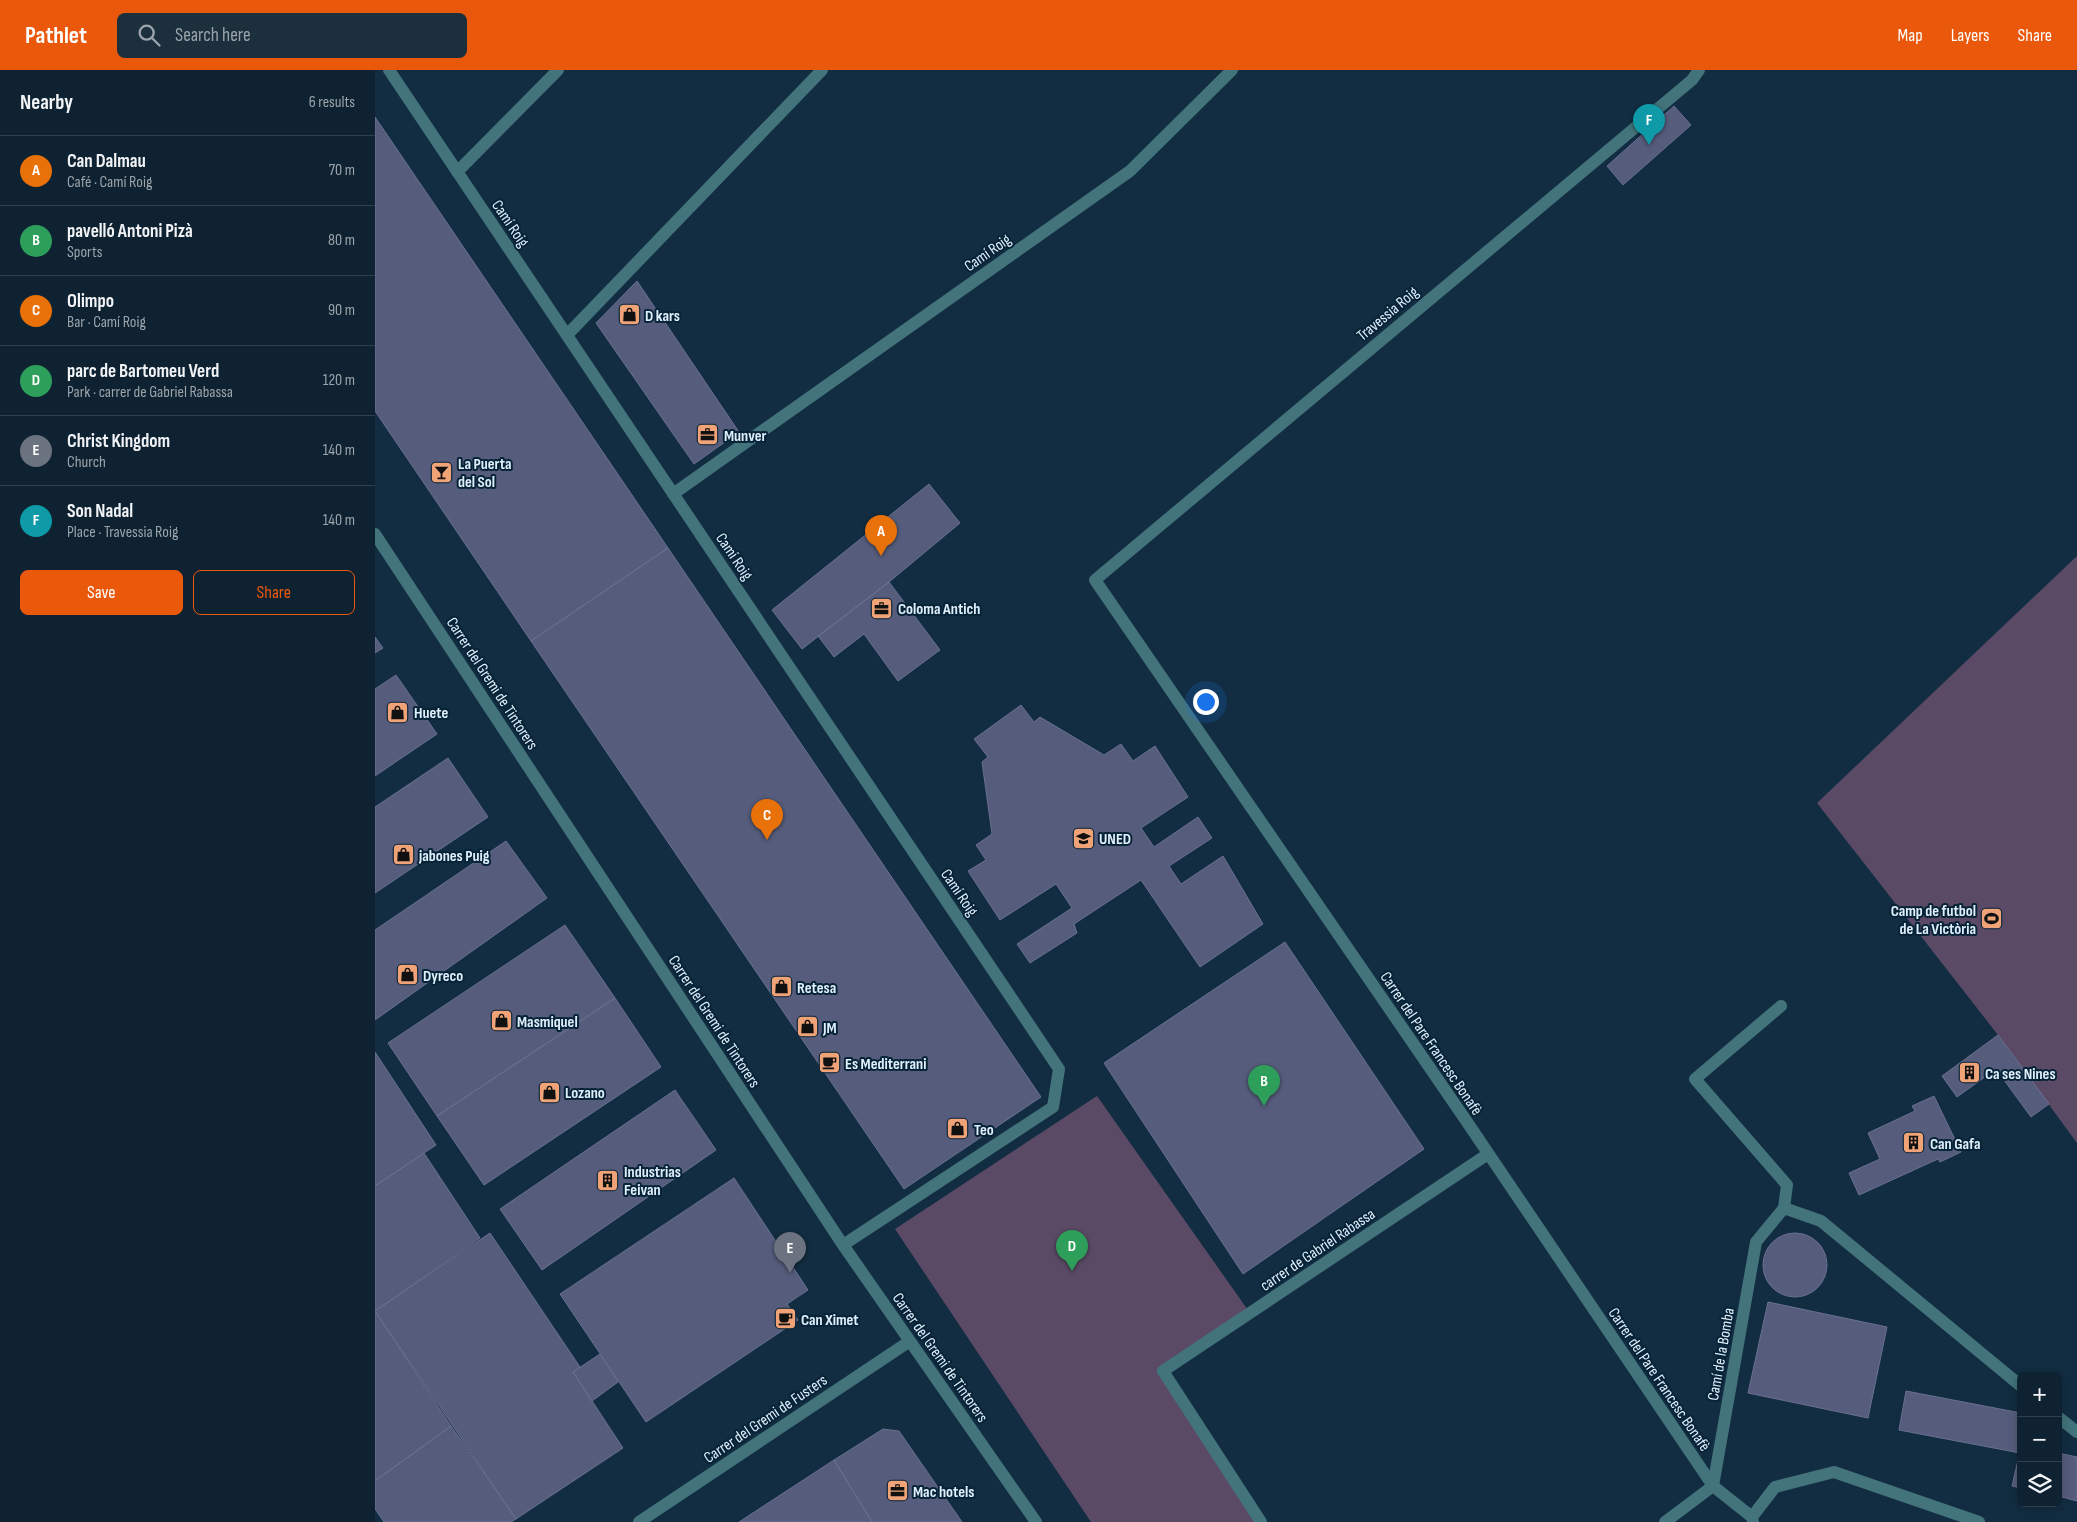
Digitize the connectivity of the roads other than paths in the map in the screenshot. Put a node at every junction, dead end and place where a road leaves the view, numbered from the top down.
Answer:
1 (389, 70) edge
2 (558, 70) edge
3 (822, 70) edge
4 (1232, 70) edge
5 (1699, 70) edge
6 (457, 172) junction
7 (567, 335) junction
8 (673, 494) junction
9 (375, 534) edge
10 (1095, 580) joint
11 (1781, 1006) dead end
12 (1488, 1154) junction
13 (1784, 1208) junction
14 (843, 1245) junction
15 (910, 1341) junction
16 (2017, 1383) edge
17 (2062, 1420) edge
18 (2077, 1432) edge
19 (1713, 1486) junction
20 (1753, 1520) edge
21 (639, 1522) edge
22 (1036, 1522) edge
23 (1261, 1522) edge
24 (1665, 1522) edge
25 (1979, 1522) edge

1 - 6 street, Camí Roig
2 - 6 street
3 - 7 street
4 - 8 street, Camí Roig
5 - 10 street, Travessia Roig
6 - 7 street, Camí Roig
7 - 8 street, Camí Roig
8 - 14 street, Camí Roig
9 - 14 street, Carrer del Gremi de Tintorers
10 - 12 street, Carrer del Pare Francesc Bonafè
11 - 13 street
12 - 19 street, Carrer del Pare Francesc Bonafè
12 - 23 street, carrer de Gabriel Rabassa
13 - 16 street
13 - 19 street, Camí de la Bomba
14 - 15 street, Carrer del Gremi de Tintorers
15 - 21 street, Carrer del Gremi de Fusters
15 - 22 street, Carrer del Gremi de Tintorers
17 - 18 street
19 - 20 street, Carrer del Pare Francesc Bonafè
19 - 24 street
20 - 25 street

